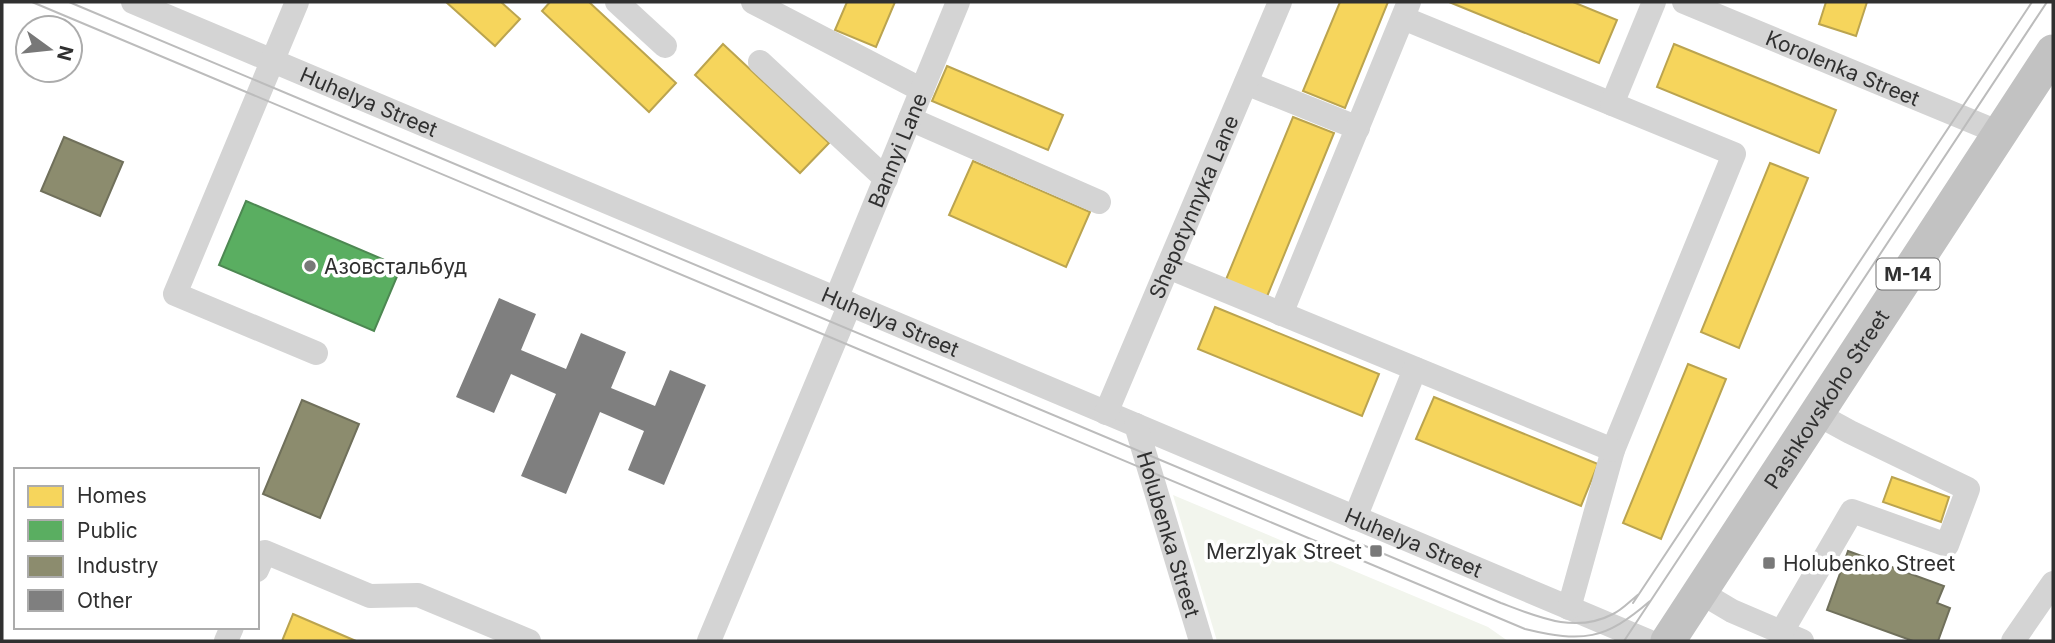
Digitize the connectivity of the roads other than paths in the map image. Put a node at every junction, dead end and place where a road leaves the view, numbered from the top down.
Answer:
1 (133, 2) edge
2 (297, 2) edge
3 (617, 2) edge
4 (753, 2) edge
5 (958, 2) edge
6 (1280, 2) edge
7 (1654, 2) edge
8 (1684, 2) edge
9 (1406, 10) edge
10 (665, 46) dead end
11 (2053, 52) edge
12 (273, 61) junction
13 (760, 62) dead end
14 (1246, 83) junction
15 (922, 90) junction
16 (1612, 104) junction
17 (910, 119) junction
18 (1358, 128) junction
19 (2000, 133) junction
20 (886, 179) junction
21 (1099, 202) dead end
22 (1168, 267) junction
23 (843, 302) junction
24 (1282, 314) junction
25 (316, 353) dead end
26 (1415, 369) junction
27 (1106, 412) junction
28 (1817, 414) junction
29 (1136, 425) junction
30 (1613, 450) junction
31 (1354, 517) junction
32 (259, 566) edge
33 (2053, 583) edge
34 (1700, 592) junction
35 (1569, 608) junction
36 (1792, 637) edge
37 (529, 641) edge
38 (709, 641) edge
39 (1200, 641) edge
40 (1648, 641) edge
41 (1668, 641) edge
42 (2013, 641) edge

1 - 12 street, Huhelya Street
2 - 12 street
3 - 10 street
4 - 15 street
5 - 15 street, Bannyi Lane
6 - 14 street, Shepotynnyka Lane
7 - 16 street
8 - 19 street, Korolenka Street
9 - 16 street
9 - 18 street
11 - 19 highway, Pashkovskoho Street / М-14
12 - 23 street, Huhelya Street
12 - 25 street
13 - 20 street
14 - 18 street
14 - 22 street, Shepotynnyka Lane
15 - 17 street, Bannyi Lane
16 - 30 street
17 - 20 street, Bannyi Lane
17 - 21 street
18 - 24 street
19 - 28 highway, Pashkovskoho Street / М-14
20 - 23 street, Bannyi Lane
22 - 24 street
22 - 27 street, Shepotynnyka Lane
23 - 27 street, Huhelya Street
23 - 38 street, Bannyi Lane
24 - 26 street
26 - 30 street
26 - 31 street
27 - 29 street, Huhelya Street
28 - 34 highway, Pashkovskoho Street / М-14
28 - 36 street
29 - 31 street, Huhelya Street
29 - 39 street, Holubenka Street
30 - 35 street
31 - 35 street, Huhelya Street
32 - 37 street
33 - 42 street
34 - 36 street
34 - 41 highway, Pashkovskoho Street / М-14
35 - 40 street, Huhelya Street

